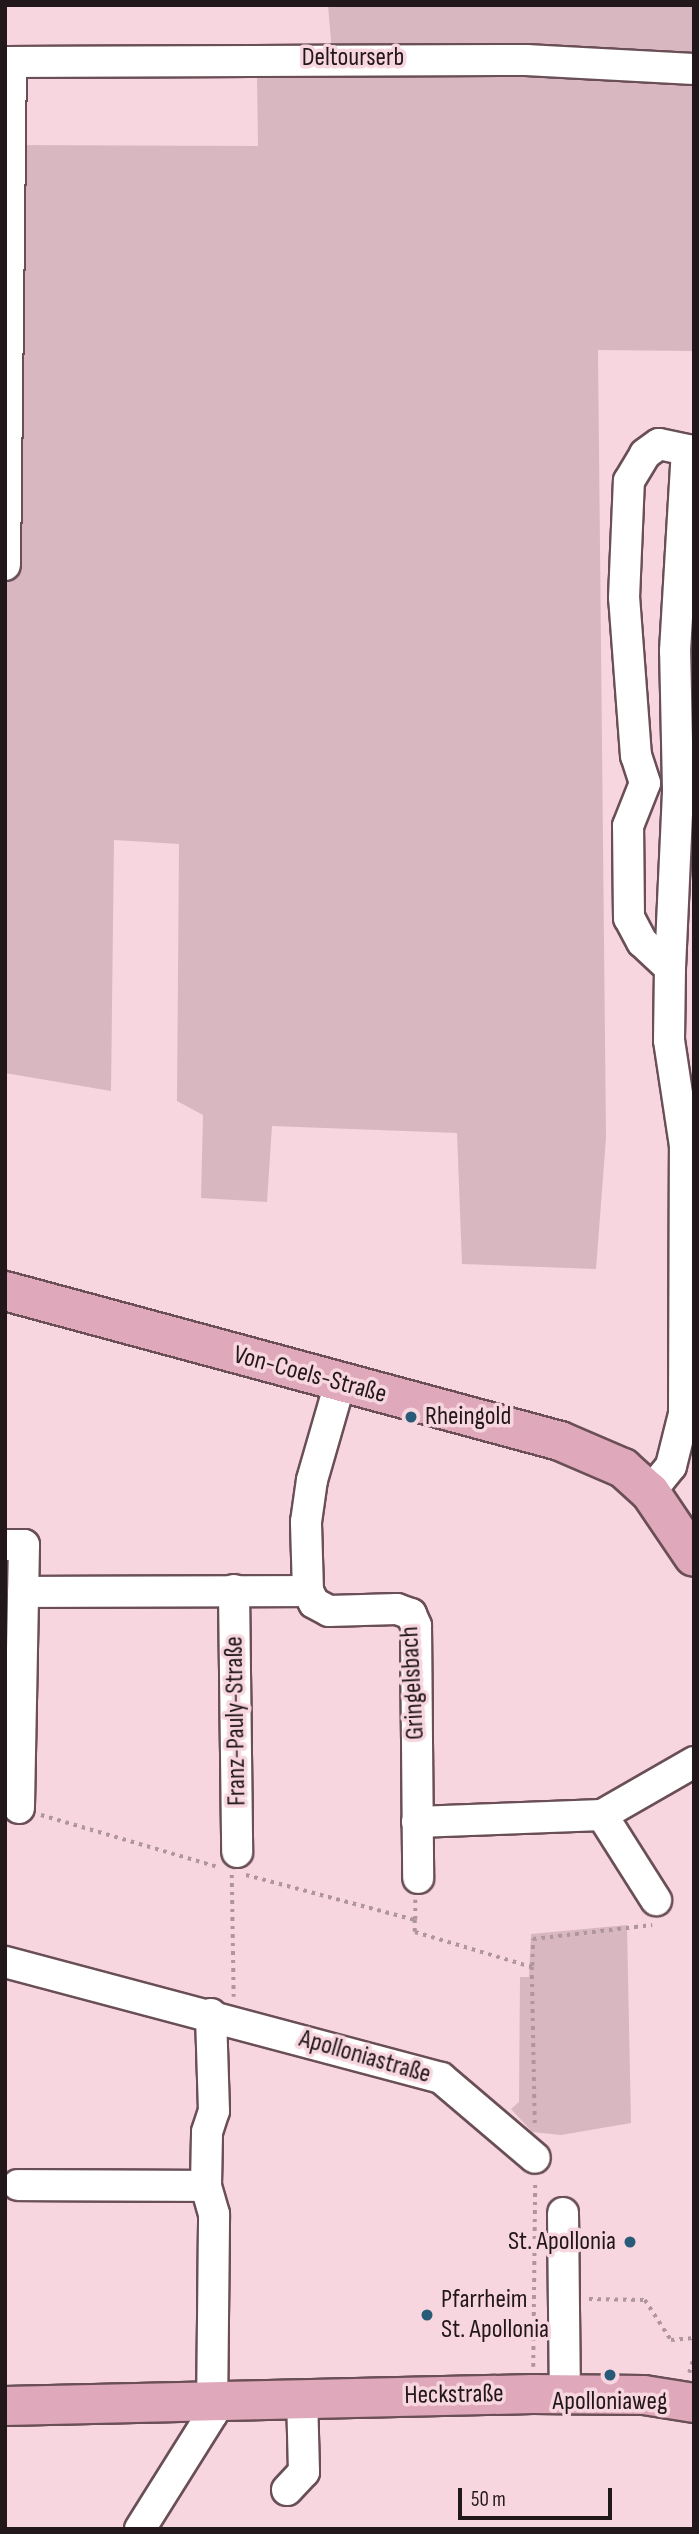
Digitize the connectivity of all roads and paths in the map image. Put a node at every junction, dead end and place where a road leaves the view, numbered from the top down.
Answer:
1 (8, 62) edge
2 (694, 69) edge
3 (690, 451) edge
4 (5, 565) edge
5 (675, 651) junction
6 (629, 652) junction
7 (645, 783) junction
8 (686, 789) edge
9 (670, 968) junction
10 (689, 1136) edge
11 (5, 1291) edge
12 (340, 1383) junction
13 (650, 1492) junction
14 (5, 1545) edge
15 (694, 1558) edge
16 (234, 1590) junction
17 (308, 1591) junction
18 (23, 1592) junction
19 (694, 1762) edge
20 (19, 1808) joint
21 (602, 1815) junction
22 (417, 1822) junction
23 (234, 1862) junction
24 (418, 1878) joint
25 (656, 1900) joint
26 (415, 1920) junction
27 (5, 1962) edge
28 (532, 1967) junction
29 (222, 2017) junction
30 (535, 2158) junction
31 (18, 2185) dead end
32 (206, 2186) junction
33 (563, 2213) dead end
34 (562, 2299) junction
35 (694, 2338) edge
36 (549, 2394) junction
37 (302, 2398) junction
38 (213, 2399) junction
39 (694, 2403) edge
40 (5, 2406) edge
41 (287, 2490) dead end
42 (140, 2529) edge

1 - 2 street, Deltourserb
1 - 4 street, Deltourserb
3 - 5 street
3 - 6 street
5 - 6 street
5 - 8 street
6 - 7 street
7 - 8 street
7 - 9 street
8 - 9 street
9 - 10 street
10 - 13 street
11 - 12 main road, Von-Coels-Straße
12 - 13 main road, Von-Coels-Straße
12 - 17 street
13 - 15 main road, Von-Coels-Straße
14 - 18 street
16 - 17 street
16 - 18 street
16 - 23 street, Franz-Pauly-Straße
17 - 22 street, Gringelsbach
18 - 20 street
19 - 21 street
20 - 23 path
21 - 22 street
21 - 25 street
22 - 24 street, Gringelsbach
23 - 26 path
23 - 29 path
24 - 26 path
25 - 28 path
26 - 28 path
27 - 29 street, Apolloniastraße
28 - 30 path
29 - 30 street, Apolloniastraße
29 - 32 street
30 - 36 path
31 - 32 street
32 - 38 street
33 - 34 street
34 - 35 path
34 - 36 street
36 - 37 main road, Heckstraße
36 - 39 main road, Heckstraße
37 - 38 main road, Heckstraße
37 - 41 street
38 - 40 main road, Heckstraße
38 - 42 street

